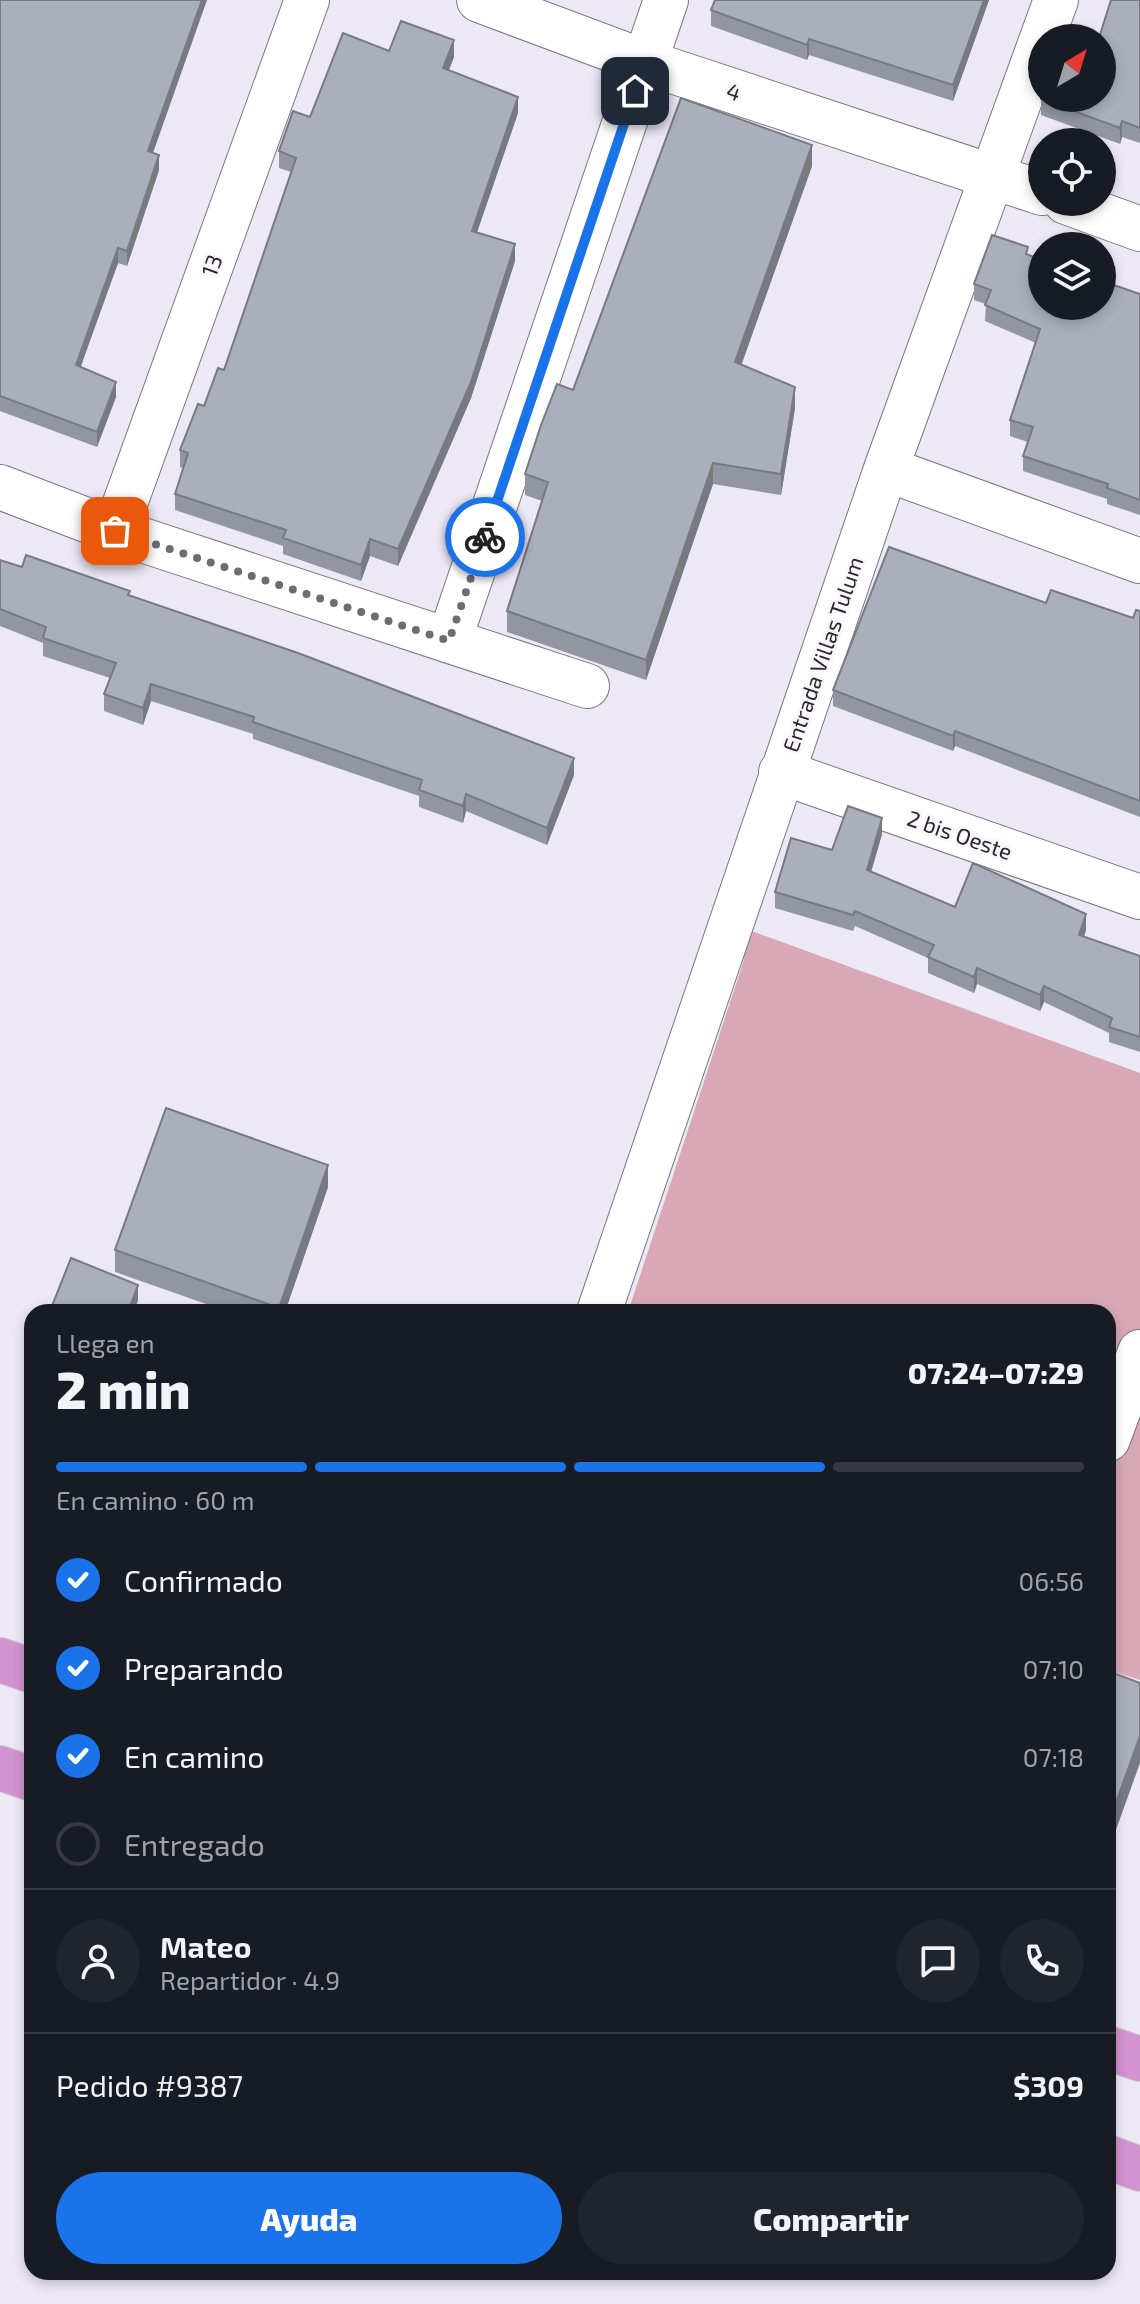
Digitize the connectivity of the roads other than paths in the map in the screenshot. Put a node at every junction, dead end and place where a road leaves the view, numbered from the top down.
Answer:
1 (307, 0) edge
2 (479, 0) edge
3 (666, 0) edge
4 (1056, 0) edge
5 (645, 62) junction
6 (991, 174) junction
7 (1028, 188) edge
8 (1104, 216) edge
9 (1140, 229) edge
10 (886, 469) junction
11 (0, 487) edge
12 (115, 531) junction
13 (1140, 561) edge
14 (449, 641) junction
15 (587, 686) dead end
16 (781, 772) junction
17 (1140, 897) edge
18 (602, 1304) edge
19 (1140, 1352) edge
20 (1116, 1417) edge
21 (0, 1660) edge
22 (24, 1668) edge
23 (0, 1768) edge
24 (24, 1776) edge
25 (1116, 2051) edge
26 (1140, 2059) edge
27 (1116, 2160) edge
28 (1140, 2169) edge

1 - 12 street, 13
2 - 5 street, 4
3 - 5 street
4 - 6 street, Entrada Villas Tulum
5 - 6 street, 4
5 - 14 street
6 - 7 street, 4
6 - 10 street, Entrada Villas Tulum
8 - 9 street
10 - 13 street
10 - 16 street, Entrada Villas Tulum
11 - 12 street
12 - 14 street
14 - 15 street
16 - 17 street, 2 bis Oeste
16 - 18 street, Entrada Villas Tulum
19 - 20 street
21 - 22 highway
23 - 24 highway
25 - 26 highway
27 - 28 highway

